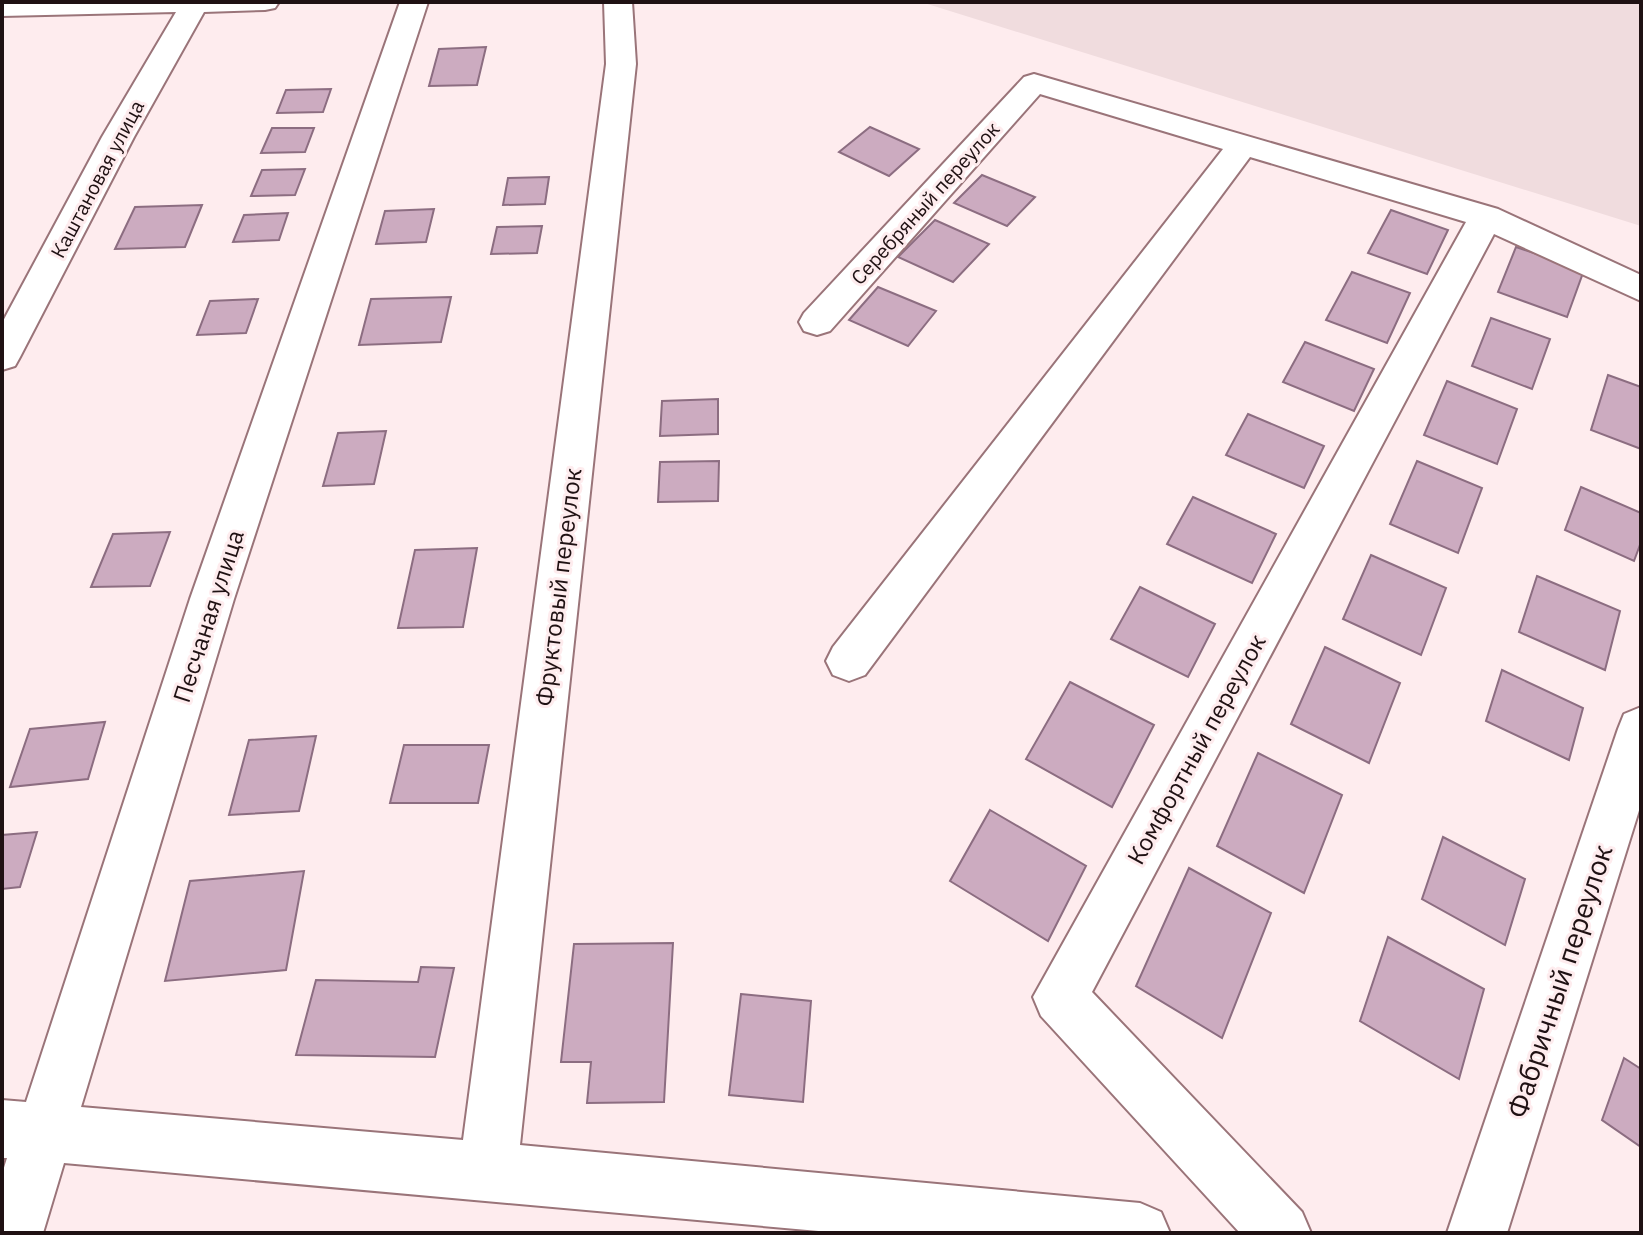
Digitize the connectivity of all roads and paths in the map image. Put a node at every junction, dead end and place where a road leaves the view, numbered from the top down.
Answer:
1 (265, 2) edge
2 (414, 2) edge
3 (618, 2) edge
4 (195, 4) edge
5 (2, 8) edge
6 (1243, 145) junction
7 (1486, 217) junction
8 (1641, 289) edge
9 (817, 322) dead end
10 (2, 357) edge
11 (849, 661) dead end
12 (1641, 729) edge
13 (22, 1131) edge
14 (488, 1172) junction
15 (13, 1233) edge
16 (1140, 1233) edge
17 (1281, 1233) edge
18 (1477, 1233) edge

1 - 4 street
2 - 13 street, Песчаная улица
3 - 14 street, Фруктовый переулок
4 - 5 street
4 - 10 street, Каштановая улица
6 - 7 street
6 - 9 street, Серебряный переулок
6 - 11 street
7 - 8 street
7 - 17 street, Комфортный переулок
12 - 18 street, Фабричный переулок
13 - 14 street
13 - 15 street, Песчаная улица
14 - 16 street

